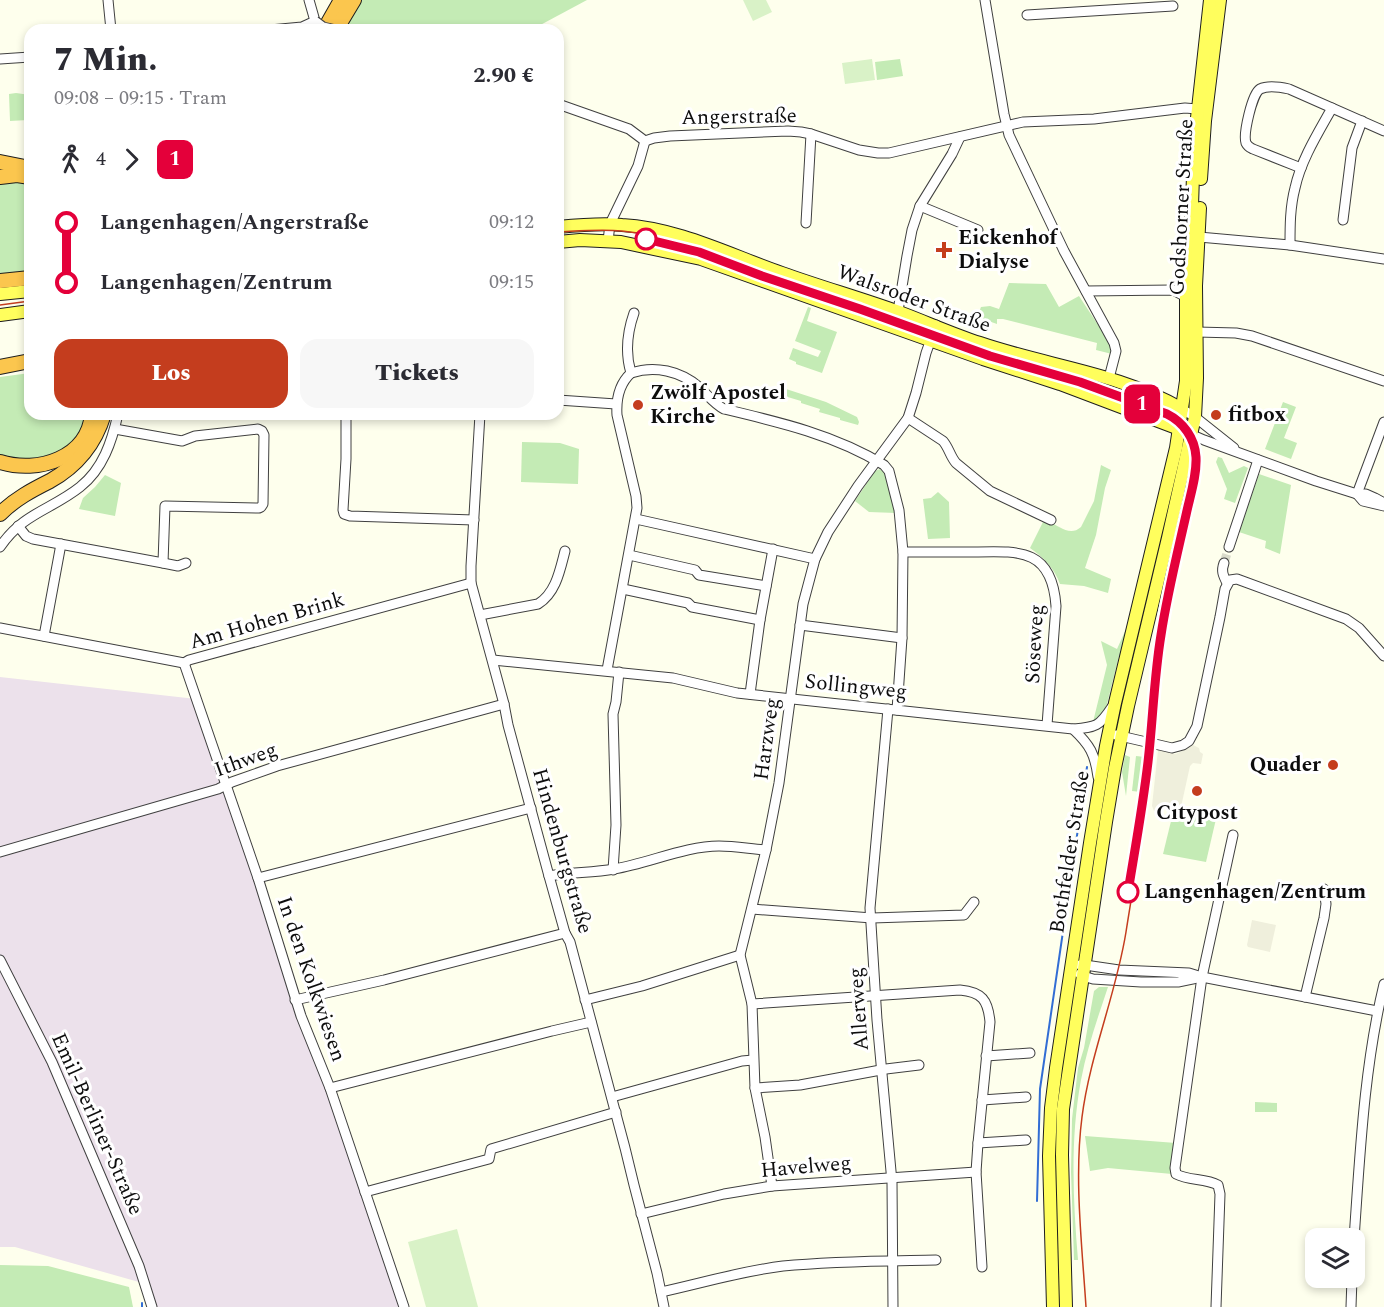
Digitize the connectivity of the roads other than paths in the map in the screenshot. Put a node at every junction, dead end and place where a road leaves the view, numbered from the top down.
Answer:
1 (108, 0) edge
2 (309, 0) edge
3 (341, 0) edge
4 (354, 0) edge
5 (985, 0) edge
6 (1210, 0) edge
7 (1220, 0) edge
8 (1111, 5) edge
9 (1173, 6) dead end
10 (1027, 15) dead end
11 (110, 24) edge
12 (319, 24) edge
13 (322, 24) edge
14 (340, 24) edge
15 (24, 57) edge
16 (0, 59) edge
17 (564, 106) edge
18 (1332, 108) junction
19 (1197, 109) junction
20 (1362, 121) junction
21 (1006, 126) junction
22 (1384, 130) edge
23 (811, 134) junction
24 (960, 137) junction
25 (645, 141) junction
26 (0, 162) edge
27 (24, 167) edge
28 (1301, 168) junction
29 (0, 177) edge
30 (24, 177) edge
31 (920, 206) junction
32 (1343, 220) dead end
33 (806, 223) dead end
34 (610, 224) junction
35 (564, 227) edge
36 (978, 230) dead end
37 (1199, 237) junction
38 (564, 241) edge
39 (608, 241) junction
40 (1290, 244) junction
41 (1384, 259) edge
42 (24, 277) edge
43 (0, 281) edge
44 (1086, 291) junction
45 (24, 292) edge
46 (0, 294) edge
47 (1186, 297) junction
48 (898, 311) junction
49 (24, 312) edge
50 (633, 313) dead end
51 (0, 315) edge
52 (936, 325) junction
53 (1197, 332) junction
54 (930, 341) junction
55 (24, 364) edge
56 (5, 366) edge
57 (631, 373) junction
58 (1109, 378) junction
59 (1384, 381) edge
60 (564, 400) edge
61 (616, 404) junction
62 (1182, 409) junction
63 (1195, 417) junction
64 (908, 418) junction
65 (91, 420) edge
66 (102, 420) edge
67 (117, 420) edge
68 (346, 420) edge
69 (480, 420) edge
70 (1384, 422) edge
71 (115, 429) junction
72 (1179, 429) junction
73 (1191, 435) junction
74 (1241, 453) junction
75 (1258, 460) junction
76 (878, 461) junction
77 (0, 462) edge
78 (1357, 494) junction
79 (1384, 504) edge
80 (0, 514) edge
81 (636, 519) junction
82 (474, 520) junction
83 (1051, 520) dead end
84 (18, 526) junction
85 (62, 544) junction
86 (0, 547) edge
87 (1229, 547) tunnel mouth
88 (773, 549) junction
89 (565, 551) dead end
90 (903, 552) junction
91 (629, 555) junction
92 (815, 559) junction
93 (163, 563) junction
94 (186, 563) dead end
95 (1224, 563) tunnel mouth
96 (471, 583) junction
97 (1227, 583) junction
98 (766, 586) junction
99 (623, 589) junction
100 (480, 615) junction
101 (760, 620) junction
102 (800, 625) junction
103 (0, 628) edge
104 (44, 636) junction
105 (902, 638) junction
106 (1384, 656) edge
107 (493, 660) junction
108 (184, 663) junction
109 (607, 670) junction
110 (619, 672) junction
111 (750, 694) junction
112 (790, 699) junction
113 (1115, 703) junction
114 (504, 704) junction
115 (892, 710) junction
116 (1047, 725) junction
117 (1073, 729) junction
118 (1109, 734) junction
119 (1122, 736) junction
120 (225, 785) junction
121 (1099, 786) junction
122 (531, 808) junction
123 (1233, 835) dead end
124 (766, 850) junction
125 (0, 852) edge
126 (613, 870) junction
127 (549, 876) junction
128 (258, 878) junction
129 (1324, 889) dead end
130 (974, 902) dead end
131 (752, 909) junction
132 (872, 918) junction
133 (566, 933) junction
134 (741, 955) junction
135 (0, 960) edge
136 (1071, 966) junction
137 (1134, 970) junction
138 (1084, 971) junction
139 (1202, 977) junction
140 (1141, 982) junction
141 (1384, 984) edge
142 (876, 996) junction
143 (1305, 997) junction
144 (295, 999) junction
145 (585, 1000) junction
146 (752, 1004) junction
147 (1377, 1011) junction
148 (591, 1022) junction
149 (1030, 1053) dead end
150 (986, 1056) junction
151 (753, 1060) junction
152 (919, 1065) dead end
153 (881, 1070) junction
154 (330, 1088) junction
155 (755, 1088) junction
156 (612, 1097) junction
157 (1026, 1097) dead end
158 (982, 1100) junction
159 (616, 1112) junction
160 (1026, 1140) dead end
161 (978, 1143) junction
162 (976, 1172) junction
163 (891, 1178) junction
164 (772, 1186) junction
165 (365, 1192) junction
166 (641, 1214) junction
167 (1355, 1228) edge
168 (936, 1260) dead end
169 (893, 1261) junction
170 (982, 1267) dead end
171 (1352, 1288) edge
172 (661, 1292) junction
173 (1053, 1306) edge
174 (152, 1307) edge
175 (404, 1307) edge
176 (664, 1307) edge
177 (893, 1307) edge
178 (1066, 1307) edge
179 (1216, 1307) edge
180 (1351, 1307) edge

1 - 11 street
2 - 12 street
3 - 13 highway
4 - 14 highway
5 - 21 street
6 - 19 main road, Godshorner Straße
7 - 37 main road, Godshorner Straße
8 - 9 street
8 - 10 street
15 - 16 street
17 - 25 street
18 - 20 street
18 - 28 street
18 - 28 street
19 - 21 street, Angerstraße
19 - 47 main road, Godshorner Straße
20 - 22 street
20 - 32 street
21 - 24 street, Angerstraße
21 - 44 street
23 - 24 street, Angerstraße
23 - 25 street, Angerstraße
23 - 33 street
24 - 31 street
25 - 34 street
26 - 27 highway
28 - 40 street
29 - 30 highway
31 - 36 street
31 - 48 street
34 - 35 main road, Walsroder Straße
34 - 39 street
34 - 48 main road, Walsroder Straße
37 - 40 street
37 - 53 main road, Godshorner Straße
38 - 39 main road, Walsroder Straße
39 - 54 main road, Walsroder Straße
40 - 41 street
42 - 43 highway
44 - 47 street
44 - 58 street
45 - 46 main road
47 - 62 main road, Godshorner Straße
48 - 52 main road, Walsroder Straße
49 - 51 main road
50 - 57 street
52 - 54 street, Harzweg
52 - 58 main road, Walsroder Straße
53 - 59 street
53 - 63 main road, Godshorner Straße
54 - 64 street, Harzweg
54 - 72 main road, Walsroder Straße
55 - 56 highway
57 - 61 street
57 - 76 street
58 - 62 main road, Walsroder Straße
60 - 61 street
61 - 81 street
62 - 63 street, Walsroder Straße
62 - 72 main road, Bothfelder Straße
63 - 73 main road, Bothfelder Straße
63 - 74 street, Walsroder Straße
64 - 76 street, Harzweg
64 - 83 street
65 - 77 highway
66 - 80 highway
67 - 71 street
68 - 82 street
69 - 82 street, Hindenburgstraße
70 - 78 street
71 - 84 street
71 - 93 street
72 - 73 street, Walsroder Straße
72 - 113 main road, Bothfelder Straße
73 - 74 street, Walsroder Straße
73 - 119 main road, Bothfelder Straße
74 - 75 street, Walsroder Straße
75 - 78 street, Walsroder Straße
75 - 87 street
76 - 90 street, Allerweg
76 - 92 street, Harzweg
78 - 79 street, Walsroder Straße
81 - 88 street
81 - 91 street
82 - 96 street, Hindenburgstraße
84 - 85 street
84 - 86 street
85 - 93 street
85 - 104 street
88 - 92 street
88 - 98 street
89 - 100 street
90 - 105 street, Allerweg
90 - 116 street, Söseweg
91 - 98 street
91 - 99 street
92 - 102 street, Harzweg
93 - 94 street
95 - 97 street
96 - 100 street, Hindenburgstraße
96 - 108 street, Am Hohen Brink
97 - 106 street
97 - 119 street
98 - 101 street
99 - 101 street
99 - 109 street
100 - 107 street, Hindenburgstraße
101 - 111 street
102 - 105 street
102 - 112 street, Harzweg
103 - 104 street, Am Hohen Brink
104 - 108 street, Am Hohen Brink
105 - 115 street, Allerweg
107 - 109 street, Sollingweg
107 - 114 street, Hindenburgstraße
108 - 120 street, In den Kolkwiesen
109 - 110 street, Sollingweg
110 - 111 street, Sollingweg
110 - 126 street
111 - 112 street, Sollingweg
112 - 115 street, Sollingweg
112 - 124 street, Harzweg
113 - 117 street, Sollingweg
113 - 118 main road, Bothfelder Straße
114 - 120 street, Ithweg
114 - 122 street, Hindenburgstraße
115 - 116 street, Sollingweg
115 - 132 street, Allerweg
116 - 117 street, Sollingweg
117 - 121 street
118 - 119 street
118 - 121 main road, Bothfelder Straße
119 - 138 main road, Bothfelder Straße
120 - 125 street, Ithweg
120 - 128 street, In den Kolkwiesen
121 - 136 main road, Bothfelder Straße
122 - 127 street, Hindenburgstraße
122 - 128 street
123 - 139 street
124 - 126 street
124 - 131 street, Harzweg
126 - 127 street
127 - 133 street, Hindenburgstraße
128 - 144 street, In den Kolkwiesen
129 - 143 street
130 - 132 street
131 - 132 street
131 - 134 street, Harzweg
132 - 142 street, Allerweg
133 - 144 street
133 - 145 street, Hindenburgstraße
134 - 145 street
134 - 146 street, Harzweg
135 - 174 street, Emil-Berliner-Straße
136 - 138 street
136 - 173 main road, Bothfelder Straße
137 - 138 street
137 - 139 street
137 - 140 street
138 - 140 street
138 - 178 main road, Bothfelder Straße
139 - 140 street
139 - 143 street
139 - 179 street
141 - 147 street
142 - 146 street
142 - 150 street
142 - 153 street, Allerweg
143 - 147 street
144 - 154 street, In den Kolkwiesen
145 - 148 street, Hindenburgstraße
146 - 151 street, Harzweg
147 - 167 street
148 - 154 street
148 - 156 street, Hindenburgstraße
149 - 150 street
150 - 158 street
151 - 155 street, Harzweg
151 - 156 street
152 - 153 street
153 - 155 street
153 - 163 street, Allerweg
154 - 165 street, In den Kolkwiesen
155 - 164 street, Harzweg
156 - 159 street, Hindenburgstraße
157 - 158 street
158 - 161 street
159 - 165 street
159 - 166 street, Hindenburgstraße
160 - 161 street
161 - 162 street
162 - 163 street, Havelweg
162 - 170 street
163 - 164 street, Havelweg
163 - 169 street, Allerweg
164 - 166 street, Havelweg
165 - 175 street, In den Kolkwiesen
166 - 172 street, Hindenburgstraße
168 - 169 street
169 - 172 street
169 - 177 street, Allerweg
171 - 180 street
172 - 176 street, Hindenburgstraße

